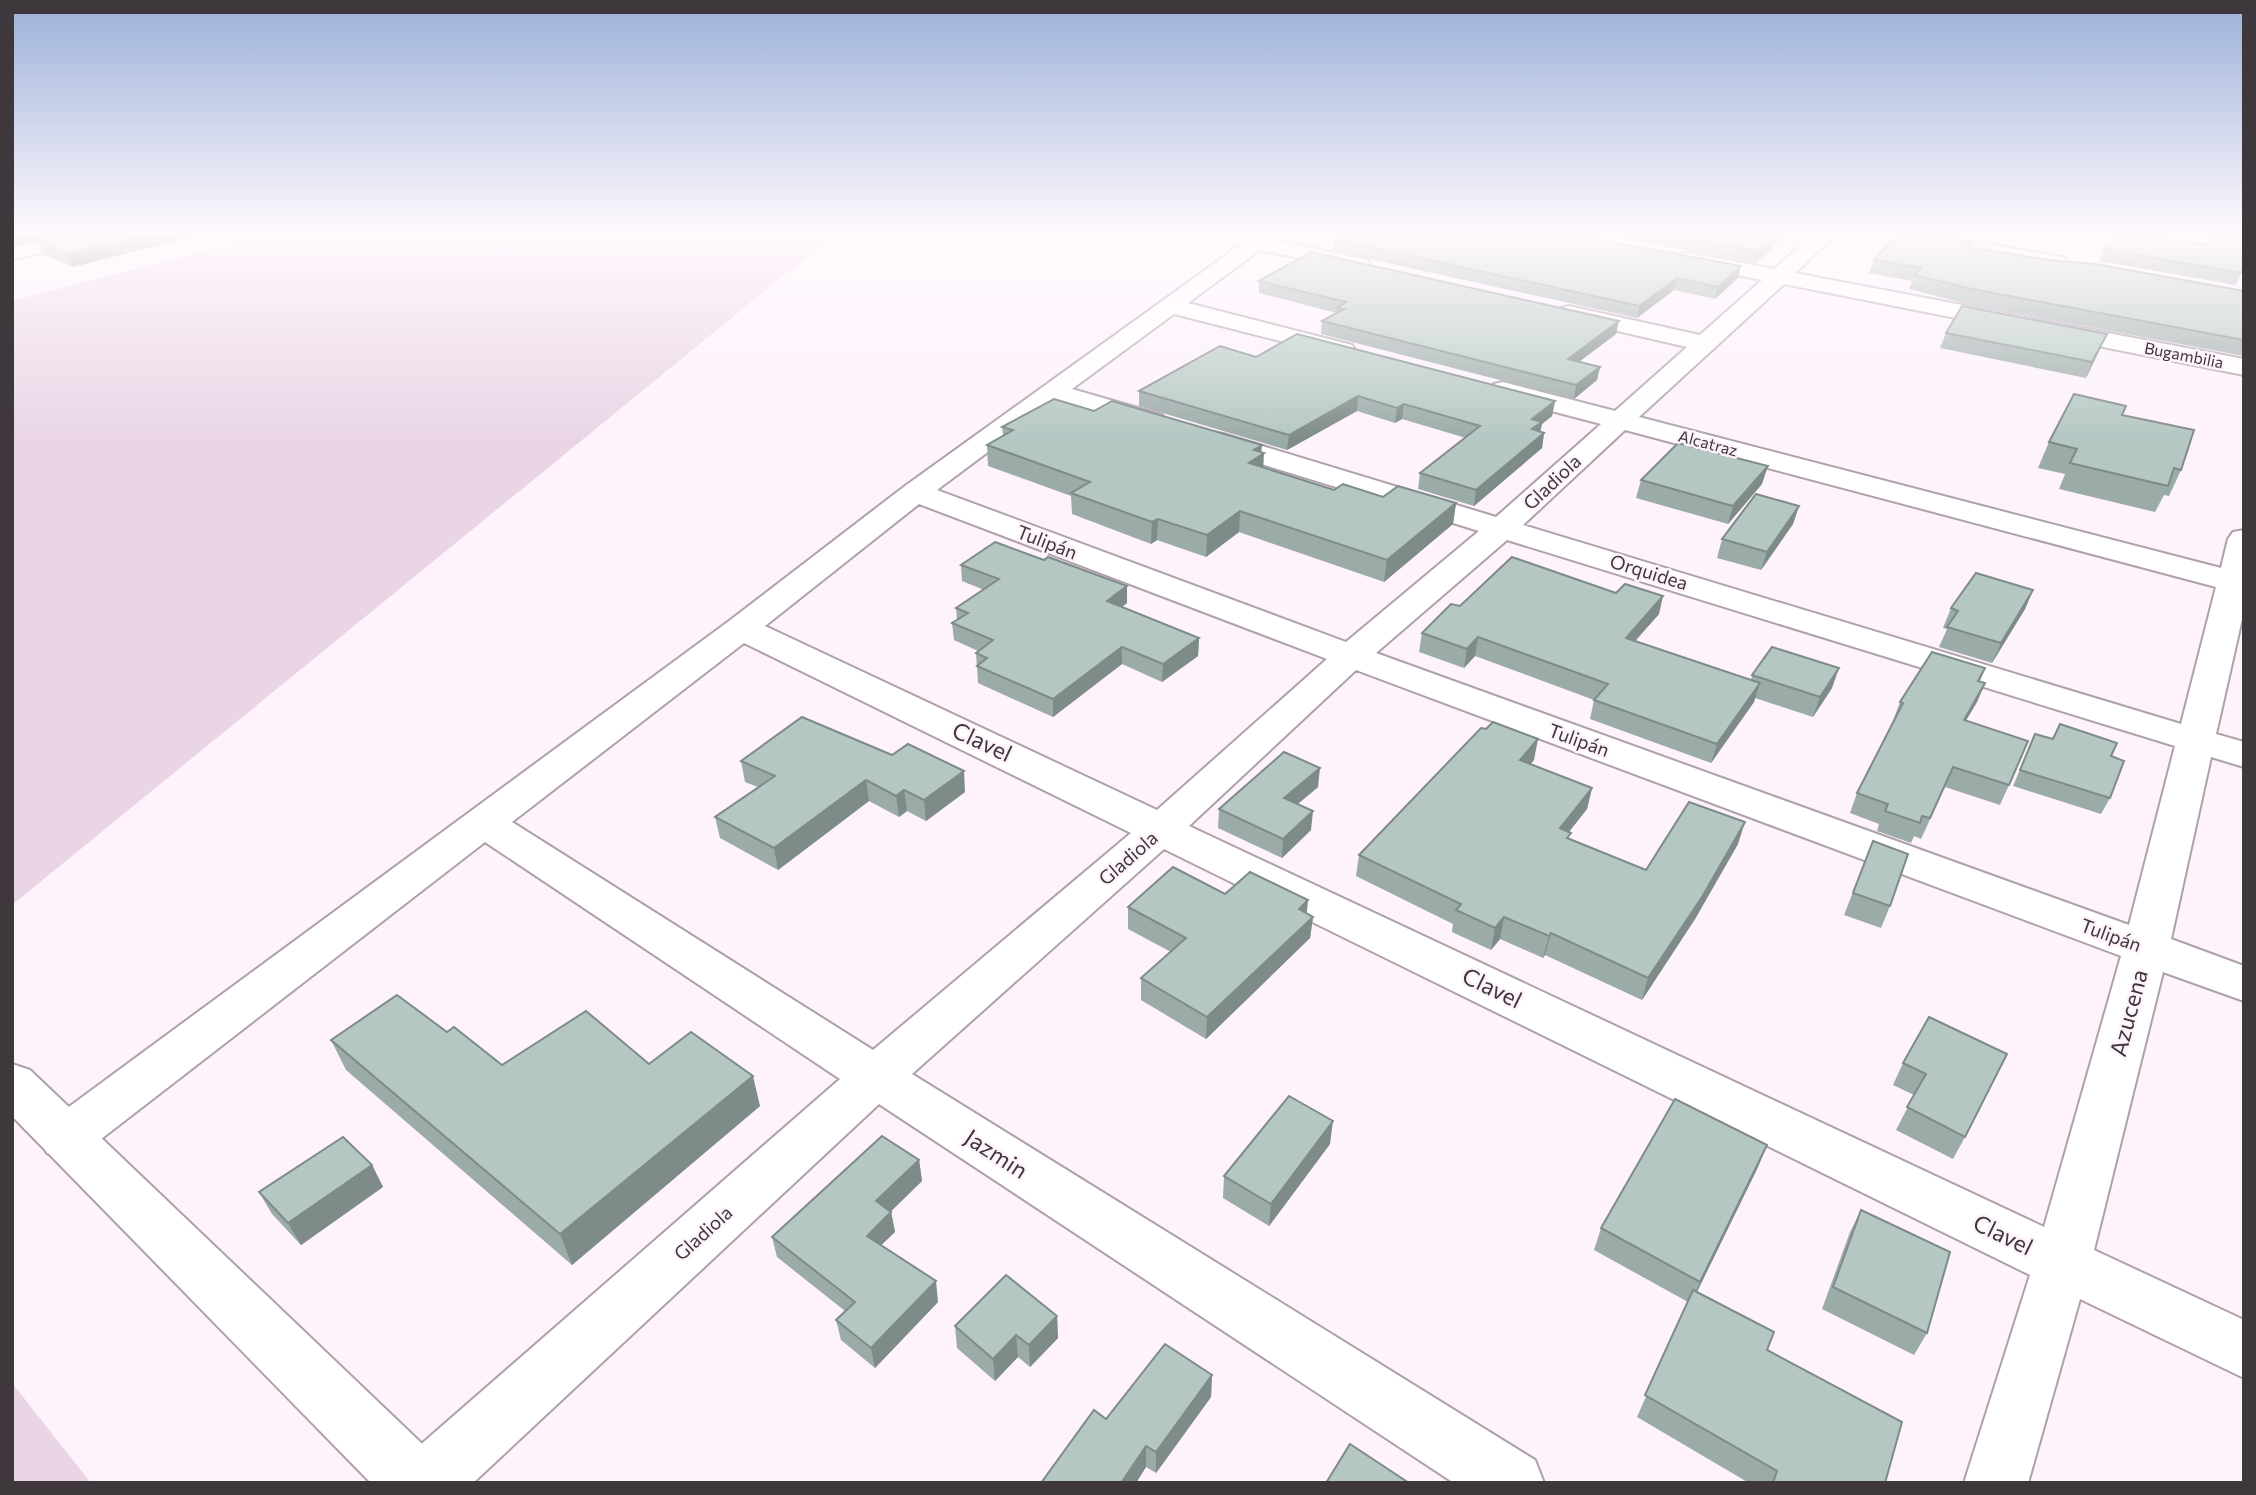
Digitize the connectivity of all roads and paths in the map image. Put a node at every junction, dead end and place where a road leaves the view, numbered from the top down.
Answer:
1 (1178, 302) edge
2 (1750, 302) edge
3 (1910, 302) edge
4 (1172, 306) junction
5 (1542, 307) edge
6 (1704, 343) junction
7 (1375, 358) edge
8 (2244, 367) edge
9 (1483, 385) edge
10 (1053, 392) junction
11 (1618, 420) junction
12 (915, 492) junction
13 (1503, 527) junction
14 (2240, 568) edge
15 (741, 628) junction
16 (1351, 656) junction
17 (2194, 741) junction
18 (2244, 755) edge
19 (482, 821) junction
20 (1162, 828) junction
21 (2146, 948) junction
22 (2244, 984) edge
23 (876, 1077) junction
24 (12, 1084) edge
25 (65, 1138) junction
26 (2062, 1264) junction
27 (2244, 1350) edge
28 (416, 1483) edge
29 (426, 1483) edge
30 (1512, 1483) edge
31 (1996, 1483) edge

1 - 4 street
2 - 6 street, Gladiola
3 - 8 street, Bugambilia
4 - 7 street
4 - 10 street
5 - 6 street
6 - 11 street, Gladiola
9 - 11 street, Alcatraz
10 - 12 street
10 - 13 street, Orquidea
11 - 13 street, Gladiola
11 - 14 street, Alcatraz
12 - 15 street
12 - 16 street, Tulipán
13 - 16 street, Gladiola
13 - 17 street, Orquidea
14 - 17 street, Azucena
15 - 19 street
15 - 20 street, Clavel
16 - 20 street, Gladiola
16 - 21 street, Tulipán
17 - 18 street, Orquidea
17 - 21 street, Azucena
19 - 23 street, Jazmin
19 - 25 street
20 - 23 street, Gladiola
20 - 26 street, Clavel
21 - 22 street, Tulipán
21 - 26 street, Azucena
23 - 29 street, Gladiola
23 - 30 street, Jazmin
24 - 25 street
25 - 28 street
26 - 27 street, Clavel
26 - 31 street, Azucena

